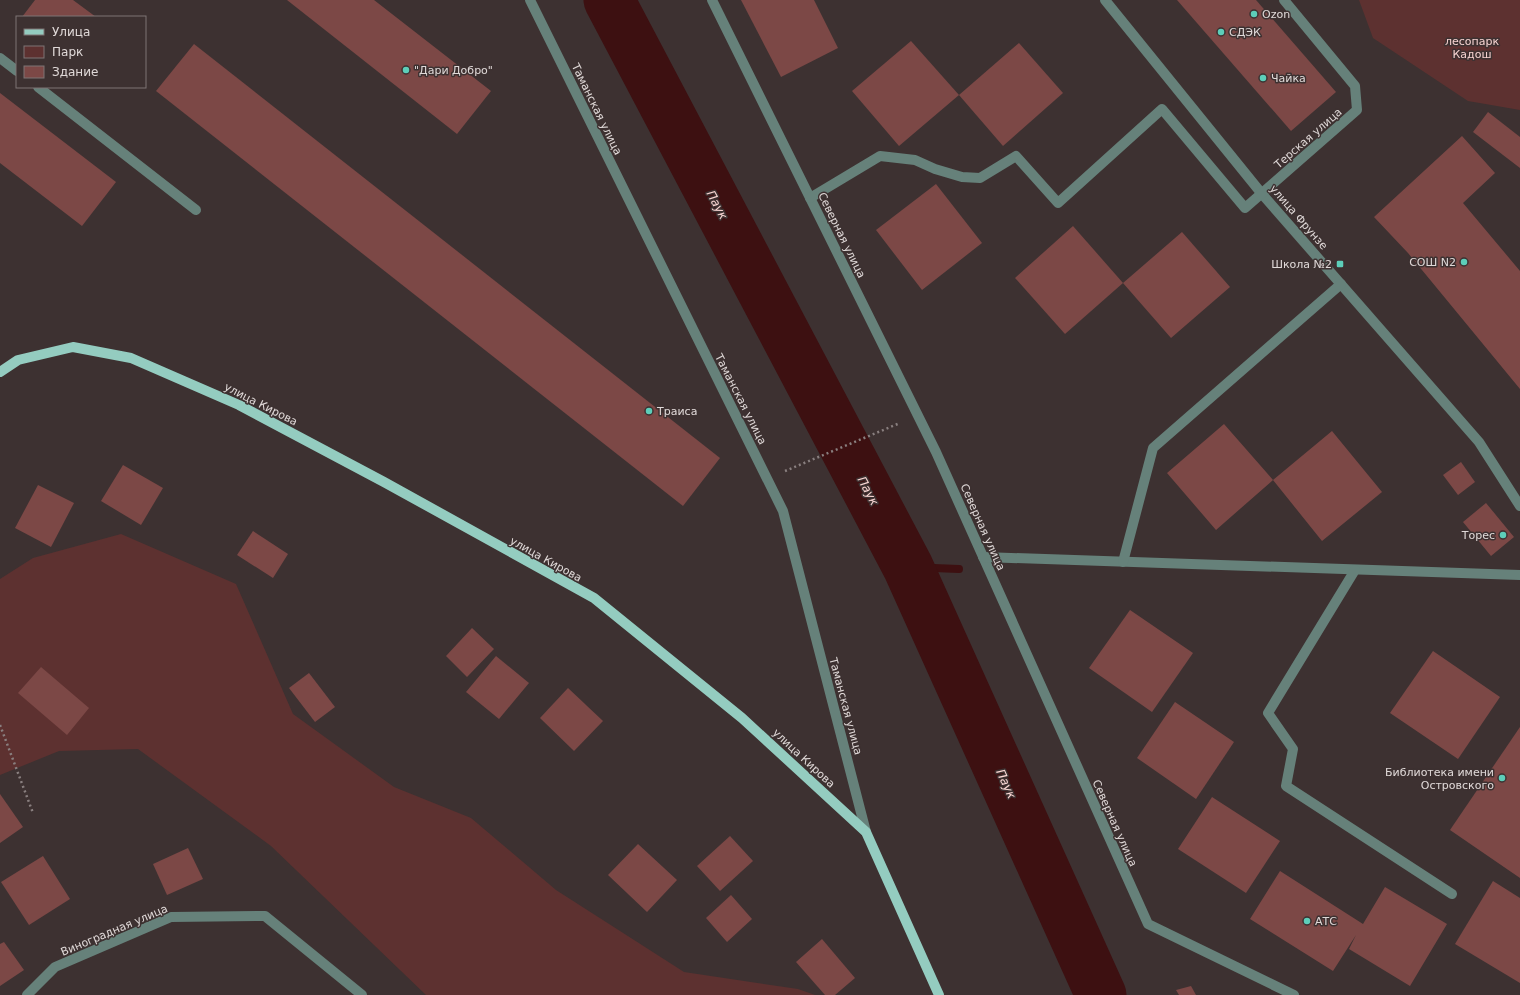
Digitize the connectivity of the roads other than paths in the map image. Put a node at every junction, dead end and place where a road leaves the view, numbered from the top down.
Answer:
1 (530, 0) edge
2 (712, 0) edge
3 (1106, 0) edge
4 (1284, 0) edge
5 (0, 58) edge
6 (16, 70) edge
7 (39, 88) edge
8 (1262, 194) junction
9 (810, 198) junction
10 (196, 210) dead end
11 (1341, 284) junction
12 (0, 372) edge
13 (1520, 506) edge
14 (983, 557) junction
15 (1123, 562) junction
16 (1355, 570) junction
17 (1520, 575) edge
18 (866, 832) junction
19 (1452, 894) dead end
20 (27, 995) edge
21 (362, 995) edge
22 (939, 995) edge
23 (1294, 995) edge

1 - 18 street, Таманская улица
2 - 9 street, Северная улица
3 - 8 street, улица Фрунзе
4 - 8 street, Терская улица
5 - 6 street
7 - 10 street
8 - 9 street
8 - 11 street, улица Фрунзе
9 - 14 street, Северная улица
11 - 13 street, улица Фрунзе
11 - 15 street
12 - 18 main road, улица Кирова
14 - 15 street
14 - 23 street, Северная улица
15 - 16 street
16 - 17 street
16 - 19 street
18 - 22 main road, улица Кирова
20 - 21 street, Виноградная улица

